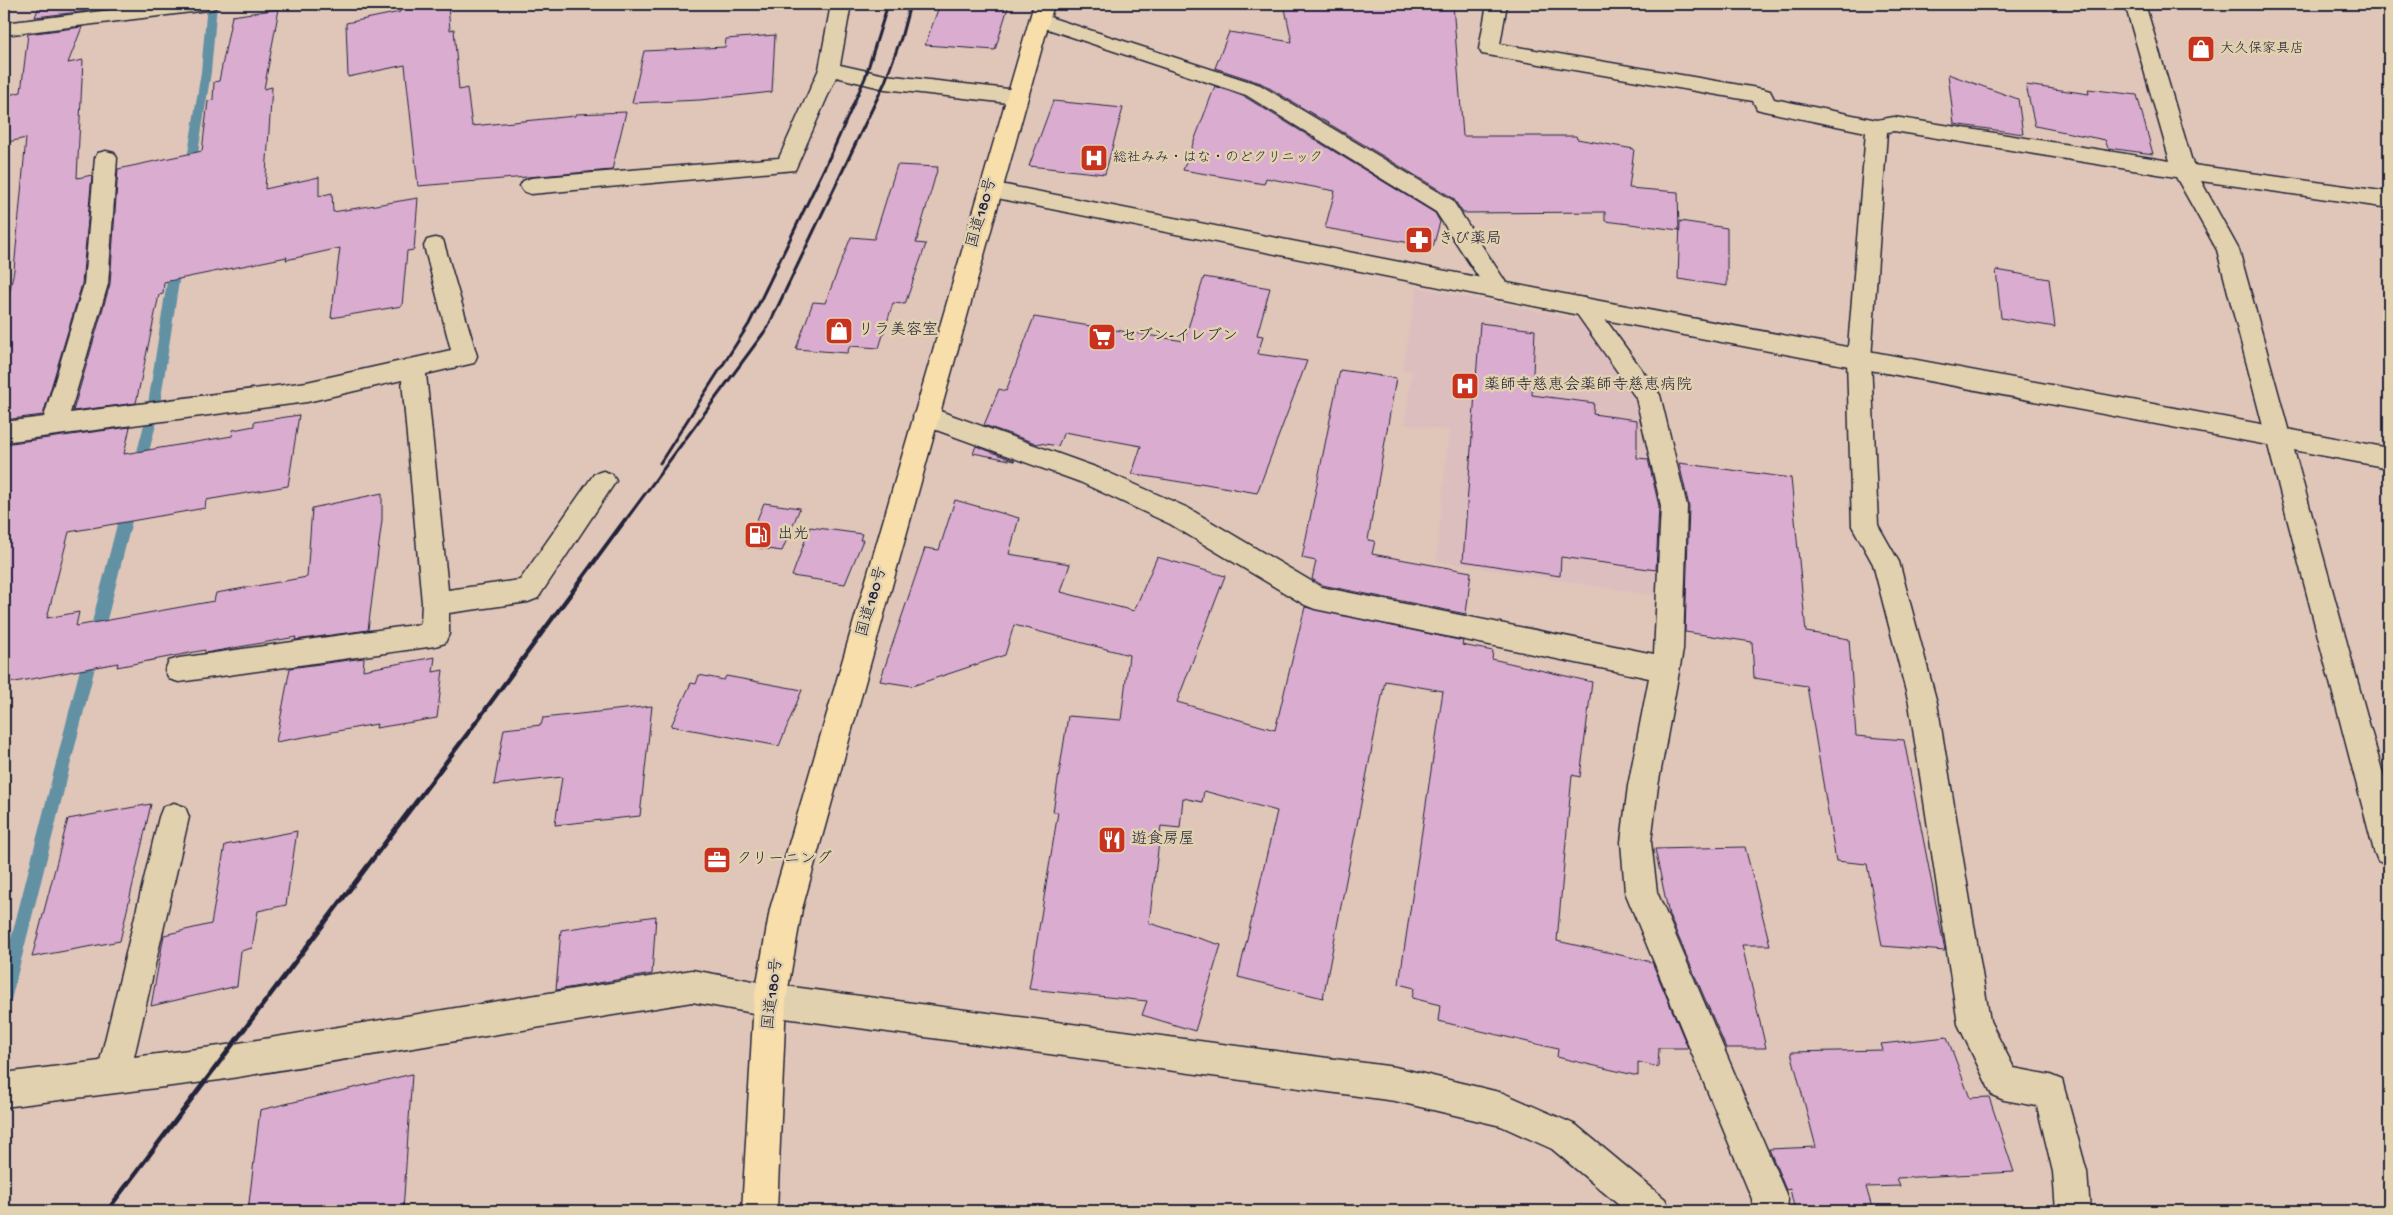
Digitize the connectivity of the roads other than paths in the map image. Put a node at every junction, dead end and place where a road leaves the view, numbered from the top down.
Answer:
1 (202, 4) edge
2 (841, 4) edge
3 (1497, 4) edge
4 (2135, 4) edge
5 (1042, 12) edge
6 (87, 19) junction
7 (4, 29) edge
8 (4, 47) edge
9 (829, 69) junction
10 (1017, 97) junction
11 (1877, 127) junction
12 (106, 158) dead end
13 (2184, 171) junction
14 (531, 186) dead end
15 (990, 190) junction
16 (2389, 200) edge
17 (435, 246) dead end
18 (1499, 290) junction
19 (1584, 307) junction
20 (1859, 359) junction
21 (413, 368) junction
22 (926, 416) junction
23 (54, 425) junction
24 (4, 432) edge
25 (2278, 438) junction
26 (2389, 458) edge
27 (603, 481) dead end
28 (436, 603) junction
29 (1665, 669) junction
30 (179, 670) dead end
31 (174, 817) dead end
32 (2389, 851) edge
33 (770, 1000) junction
34 (113, 1075) junction
35 (4, 1090) edge
36 (759, 1211) edge
37 (1653, 1211) edge
38 (1770, 1211) edge
39 (2073, 1211) edge

1 - 6 street
2 - 9 street
3 - 11 street
4 - 13 street
5 - 10 highway, 国道180号
5 - 18 street
6 - 7 street
6 - 8 street
9 - 10 street
9 - 14 street
10 - 15 highway, 国道180号
11 - 13 street
11 - 20 street
12 - 23 street
13 - 16 street
13 - 25 street
15 - 18 street
15 - 22 highway, 国道180号
17 - 21 street
18 - 19 street
19 - 20 street
19 - 29 street
20 - 25 street
20 - 39 street
21 - 23 street
21 - 28 street
22 - 29 street
22 - 33 highway, 国道180号
23 - 24 street
25 - 26 street
25 - 32 street
27 - 28 street
28 - 30 street
29 - 38 street
31 - 34 street
33 - 34 street
33 - 36 highway, 国道180号
33 - 37 street
34 - 35 street

